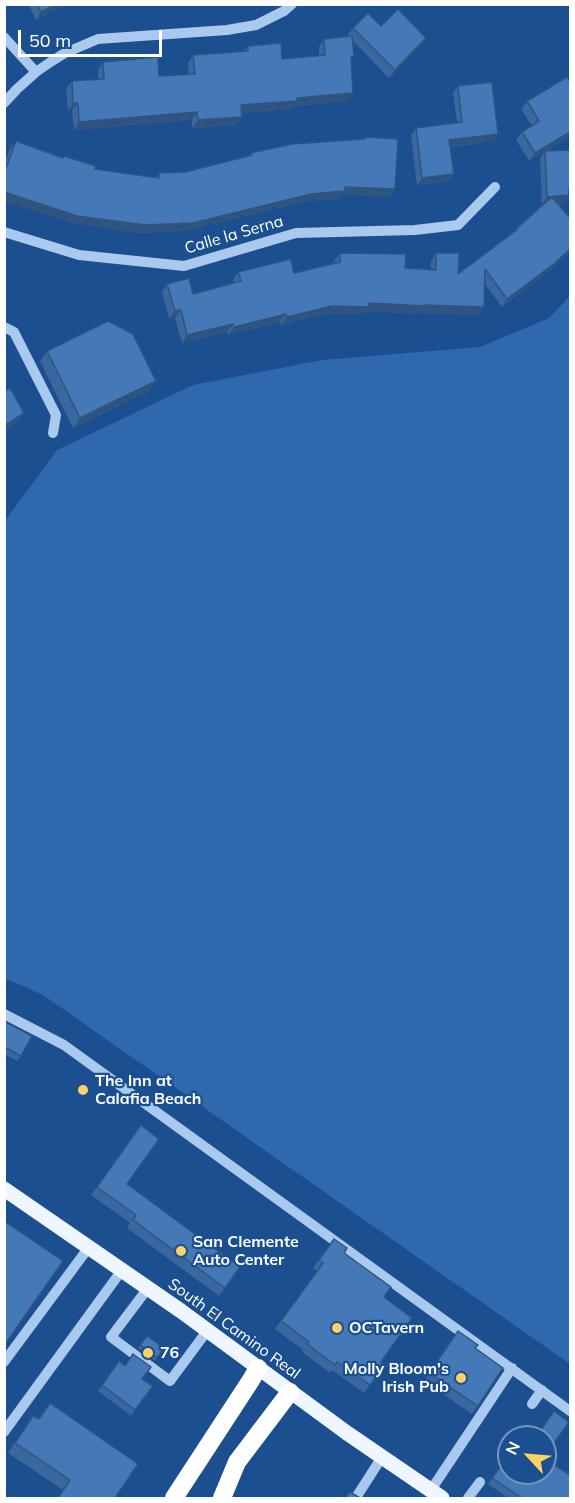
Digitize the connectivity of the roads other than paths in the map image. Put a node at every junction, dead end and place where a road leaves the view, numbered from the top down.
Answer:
1 (292, 4) edge
2 (4, 37) edge
3 (36, 72) junction
4 (4, 103) edge
5 (495, 187) dead end
6 (4, 232) edge
7 (4, 327) edge
8 (53, 433) dead end
9 (4, 1014) edge
10 (4, 1189) edge
11 (89, 1247) junction
12 (122, 1270) junction
13 (148, 1288) junction
14 (207, 1330) junction
15 (4, 1362) edge
16 (258, 1368) junction
17 (512, 1368) junction
18 (542, 1390) junction
19 (290, 1392) junction
20 (532, 1404) dead end
21 (570, 1411) edge
22 (4, 1432) edge
23 (382, 1457) junction
24 (480, 1482) dead end
25 (436, 1494) edge
26 (357, 1496) edge
27 (174, 1498) edge
28 (222, 1498) edge
29 (468, 1498) edge

1 - 3 street
2 - 3 street
3 - 4 street
5 - 6 street, Calle la Serna
7 - 8 street
9 - 17 street
10 - 11 main road, South El Camino Real
11 - 12 main road, South El Camino Real
11 - 15 street
12 - 13 main road, South El Camino Real
12 - 22 street
13 - 14 main road, South El Camino Real
13 - 14 street
14 - 16 main road, South El Camino Real
16 - 19 main road, South El Camino Real
16 - 27 highway
17 - 18 street
17 - 25 street
18 - 20 street
18 - 21 street
19 - 23 main road, South El Camino Real
19 - 28 highway
23 - 25 main road, South El Camino Real
23 - 26 street
24 - 29 street

